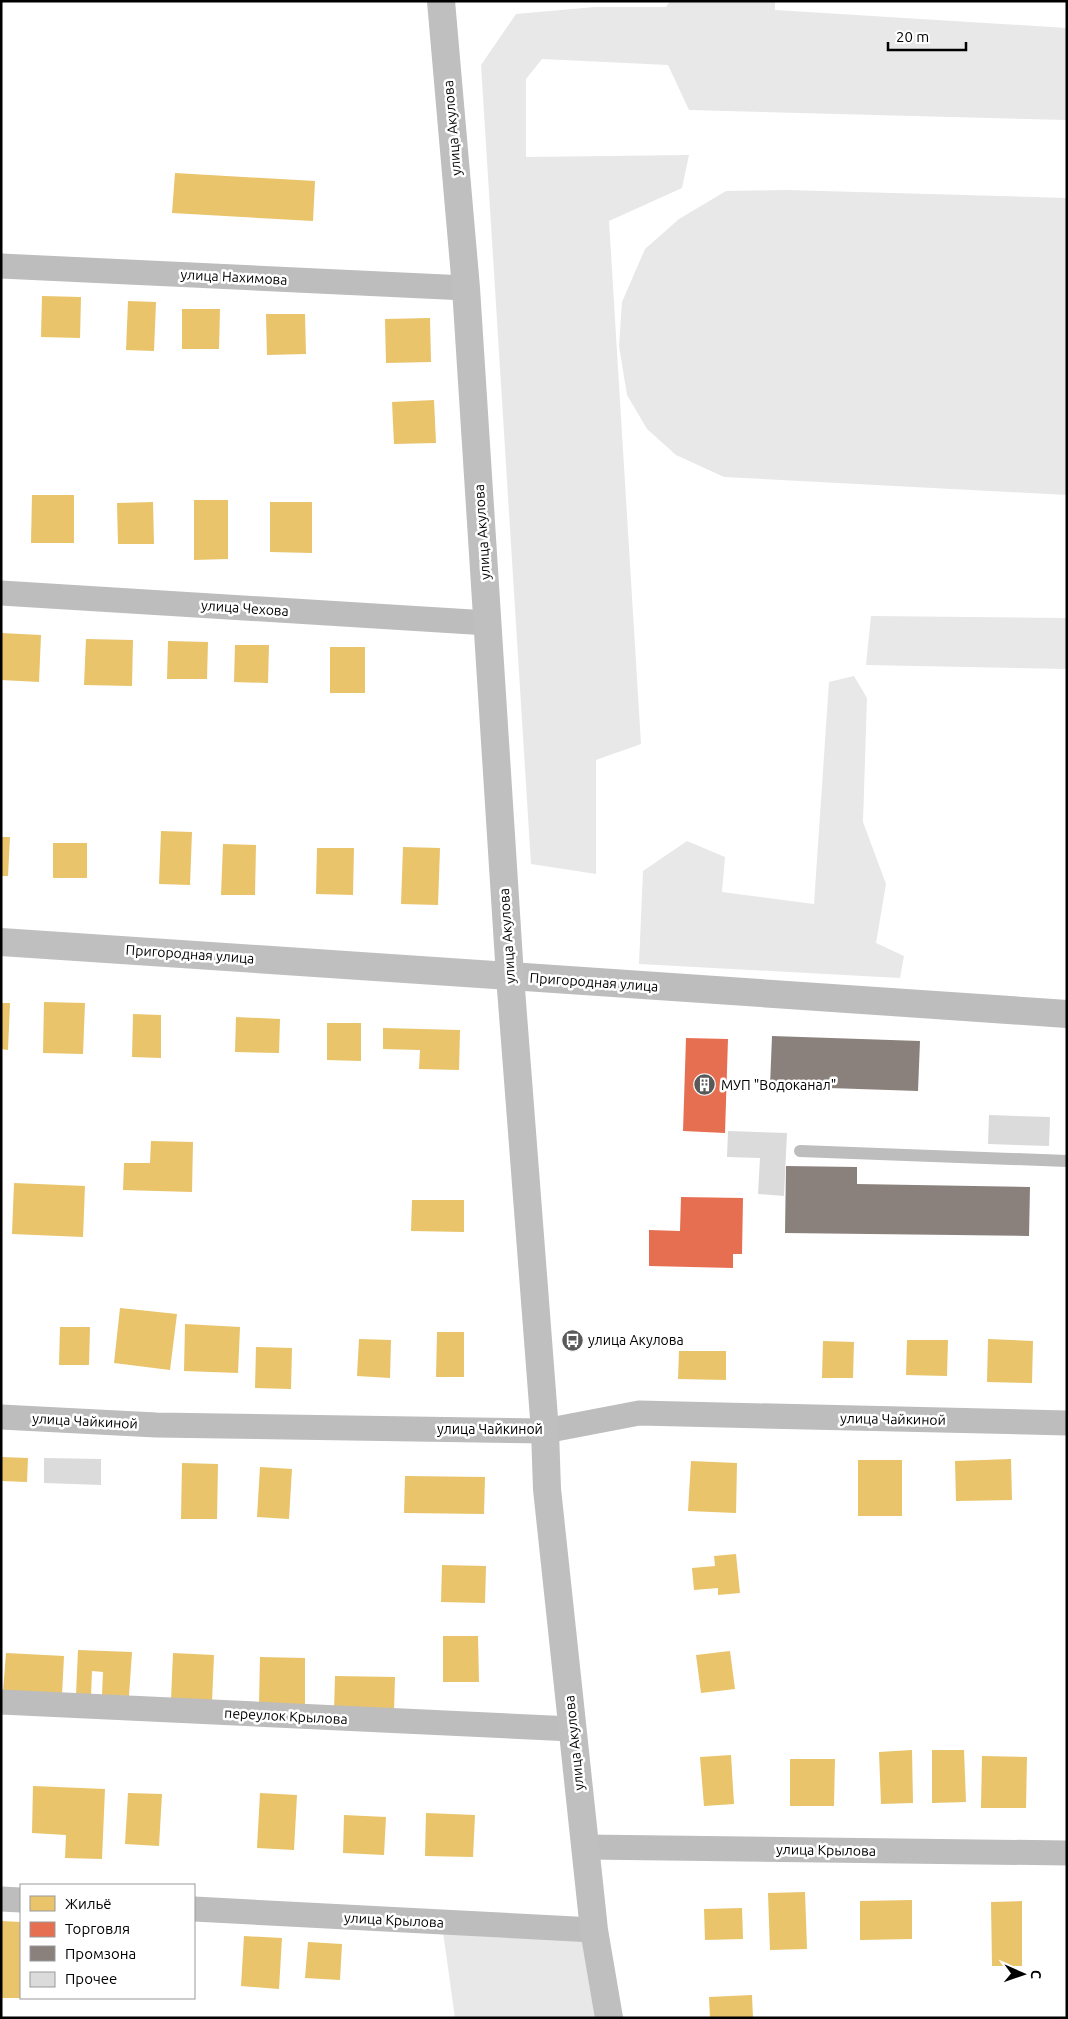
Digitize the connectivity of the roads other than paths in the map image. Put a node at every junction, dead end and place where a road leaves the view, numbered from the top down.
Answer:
1 (440, 1) edge
2 (1, 266) edge
3 (466, 288) junction
4 (1, 593) edge
5 (488, 623) junction
6 (1, 942) edge
7 (510, 976) junction
8 (1067, 1014) edge
9 (800, 1151) dead end
10 (1067, 1161) edge
11 (1, 1417) edge
12 (1067, 1423) edge
13 (545, 1431) junction
14 (1, 1702) edge
15 (572, 1730) junction
16 (586, 1847) junction
17 (1067, 1853) edge
18 (1, 1899) edge
19 (20, 1900) edge
20 (195, 1909) edge
21 (594, 1930) junction
22 (609, 2018) edge

1 - 3 main road, улица Акулова
2 - 3 street, улица Нахимова
3 - 5 main road, улица Акулова
4 - 5 street, улица Чехова
5 - 7 main road, улица Акулова
6 - 7 main road, Пригородная улица
7 - 8 street, Пригородная улица
7 - 13 main road, улица Акулова
9 - 10 lane
11 - 13 street, улица Чайкиной
12 - 13 street, улица Чайкиной
13 - 15 main road, улица Акулова
14 - 15 street, переулок Крылова
15 - 16 main road, улица Акулова
16 - 17 street, улица Крылова
16 - 21 main road, улица Акулова
18 - 19 street
20 - 21 street, улица Крылова
21 - 22 main road, улица Акулова

